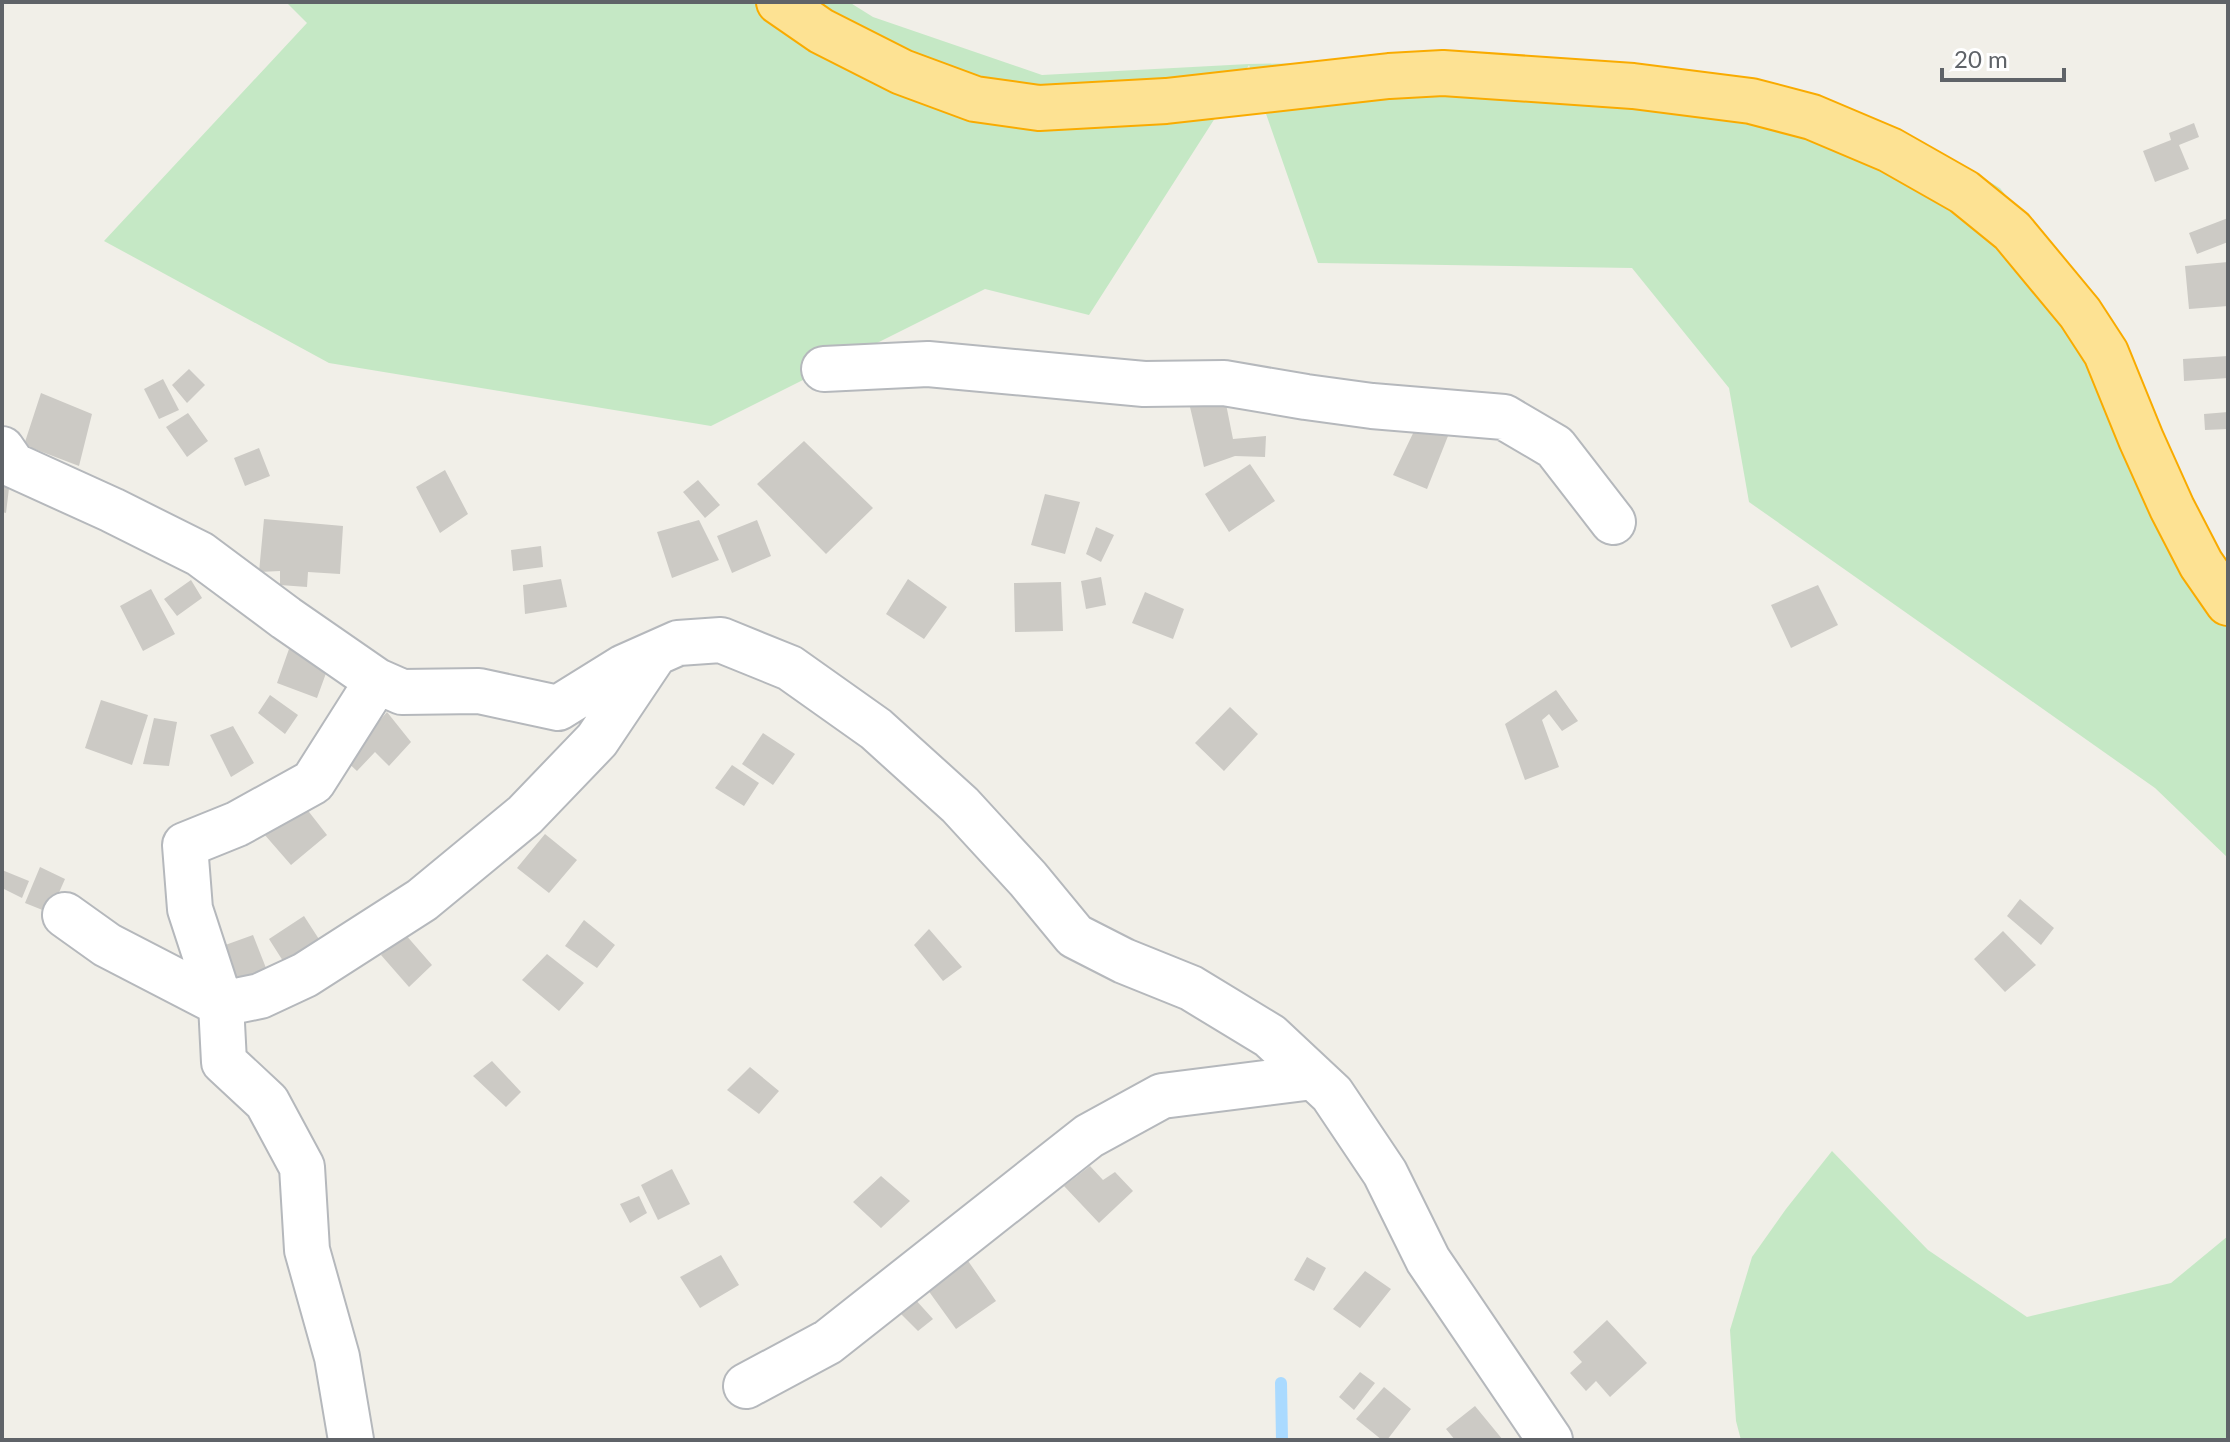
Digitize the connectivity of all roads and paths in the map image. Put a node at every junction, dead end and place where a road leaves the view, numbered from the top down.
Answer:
1 (779, 2) edge
2 (824, 369) dead end
3 (2, 449) edge
4 (1613, 522) dead end
5 (2228, 603) edge
6 (656, 653) junction
7 (377, 681) junction
8 (65, 915) dead end
9 (221, 1004) junction
10 (1313, 1077) junction
11 (746, 1386) dead end
12 (351, 1440) edge
13 (1550, 1440) edge

1 - 5 highway
2 - 4 street
3 - 7 street
6 - 7 street
6 - 9 street
6 - 10 street
7 - 9 street
8 - 9 street
9 - 12 street
10 - 11 street
10 - 13 street

